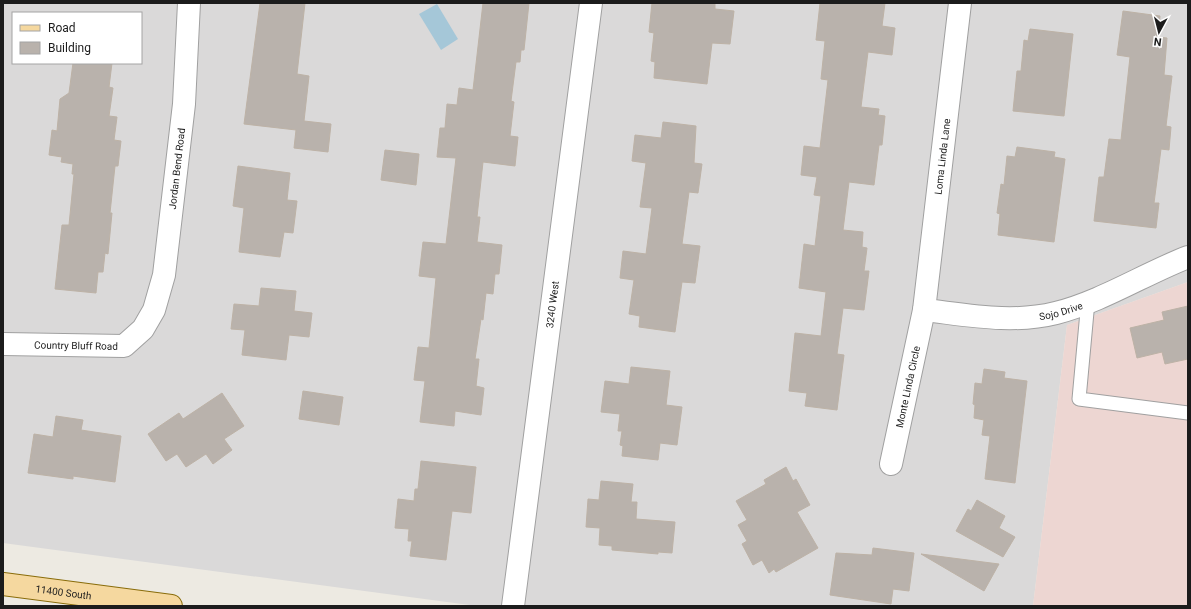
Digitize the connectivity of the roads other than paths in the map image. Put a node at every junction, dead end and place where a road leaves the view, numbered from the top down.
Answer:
1 (188, 3) edge
2 (591, 3) edge
3 (960, 3) edge
4 (1188, 257) edge
5 (1088, 302) junction
6 (924, 310) junction
7 (144, 329) joint
8 (3, 344) edge
9 (1188, 413) edge
10 (891, 464) dead end
11 (3, 584) edge
12 (171, 606) edge
13 (513, 606) edge

1 - 7 street, Jordan Bend Road
2 - 13 street, 3240 West
3 - 6 street, Loma Linda Lane
4 - 5 street, Sojo Drive
5 - 6 street, Sojo Drive
5 - 9 lane
6 - 10 street, Monte Linda Circle
7 - 8 street, Country Bluff Road
11 - 12 main road, 11400 South

